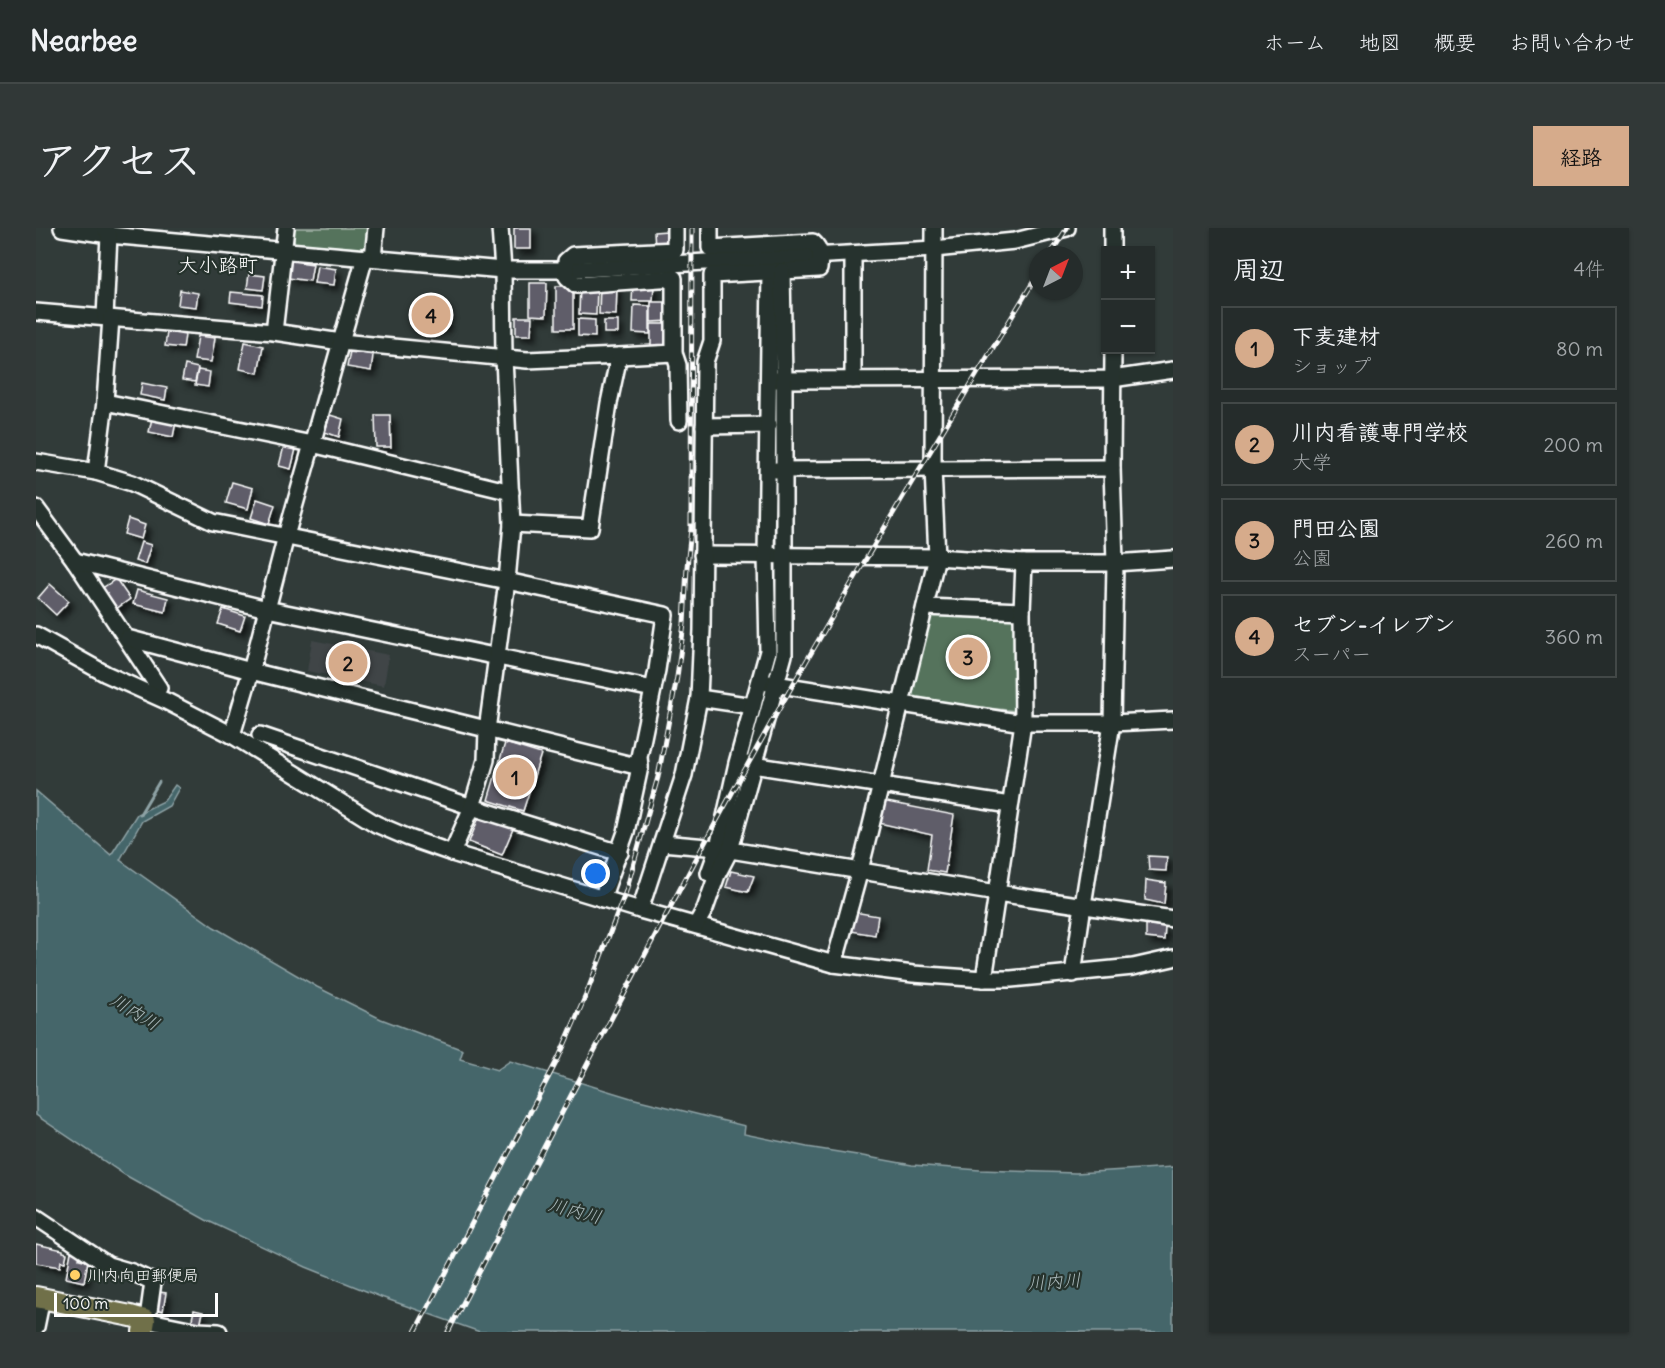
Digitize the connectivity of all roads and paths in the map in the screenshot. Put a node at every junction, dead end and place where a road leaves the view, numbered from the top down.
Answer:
1 (62, 228) edge
2 (286, 228) edge
3 (376, 228) edge
4 (500, 228) edge
5 (675, 228) edge
6 (710, 228) edge
7 (934, 228) edge
8 (1067, 228) edge
9 (1112, 228) edge
10 (107, 231) edge
11 (1112, 246) edge
12 (934, 249) junction
13 (283, 250) junction
14 (853, 254) junction
15 (820, 256) junction
16 (369, 258) junction
17 (503, 270) junction
18 (567, 270) junction
19 (776, 271) junction
20 (36, 312) edge
21 (108, 317) junction
22 (274, 332) junction
23 (340, 342) junction
24 (674, 353) junction
25 (1113, 354) edge
26 (619, 356) junction
27 (504, 358) junction
28 (1173, 370) edge
29 (935, 379) junction
30 (1112, 379) junction
31 (777, 380) junction
32 (852, 380) junction
33 (105, 402) junction
34 (679, 421) dead end
35 (769, 425) junction
36 (704, 426) junction
37 (312, 444) junction
38 (36, 462) edge
39 (1112, 468) junction
40 (933, 469) junction
41 (768, 470) junction
42 (784, 470) junction
43 (96, 472) junction
44 (511, 492) junction
45 (36, 508) edge
46 (512, 524) junction
47 (286, 536) junction
48 (702, 555) junction
49 (766, 555) junction
50 (784, 555) junction
51 (937, 557) junction
52 (1173, 559) edge
53 (75, 561) junction
54 (1024, 563) junction
55 (1114, 563) junction
56 (507, 581) junction
57 (925, 607) junction
58 (267, 609) junction
59 (1022, 611) junction
60 (36, 635) edge
61 (127, 638) junction
62 (497, 657) junction
63 (251, 671) junction
64 (759, 682) junction
65 (776, 684) junction
66 (159, 688) dead end
67 (653, 689) junction
68 (699, 698) junction
69 (901, 705) junction
70 (753, 706) junction
71 (1173, 720) edge
72 (1023, 723) junction
73 (1112, 723) junction
74 (487, 730) junction
75 (232, 735) junction
76 (260, 735) dead end
77 (309, 751) junction
78 (737, 763) junction
79 (753, 764) junction
80 (640, 767) junction
81 (295, 774) junction
82 (880, 784) junction
83 (1010, 805) junction
84 (472, 807) junction
85 (662, 843) junction
86 (724, 849) junction
87 (452, 853) junction
88 (620, 853) junction
89 (860, 870) junction
90 (997, 892) junction
91 (602, 899) junction
92 (1083, 905) junction
93 (640, 910) junction
94 (1173, 918) edge
95 (696, 925) junction
96 (1173, 958) edge
97 (834, 964) junction
98 (1073, 974) junction
99 (984, 979) junction
100 (36, 1217) edge
101 (39, 1298) edge
102 (144, 1326) edge
103 (36, 1327) edge
104 (219, 1332) edge

1 - 10 street
2 - 13 street
3 - 16 street
4 - 17 street
5 - 18 street
6 - 15 street
7 - 12 street
8 - 12 street
9 - 11 street
10 - 13 street
10 - 21 street
12 - 14 street
12 - 29 street
13 - 16 street
13 - 22 street
14 - 15 street
14 - 32 street
15 - 18 street
15 - 19 street
16 - 17 street
16 - 23 street
17 - 18 street
17 - 27 street
18 - 24 street
19 - 31 street
19 - 36 street
20 - 21 street
21 - 22 street
21 - 33 street
22 - 23 street
23 - 27 street
23 - 37 street
24 - 26 street
24 - 34 street
25 - 30 street
26 - 27 street
26 - 46 street
27 - 44 street
28 - 30 street
29 - 30 street
29 - 32 street
29 - 40 street
30 - 39 street
31 - 32 street
31 - 35 street
31 - 42 street
33 - 37 street
33 - 43 street
35 - 36 street
35 - 41 street
36 - 48 street
37 - 44 street
37 - 47 street
38 - 43 street
39 - 40 street
39 - 55 street
40 - 42 street
40 - 51 street
41 - 42 street
41 - 49 street
42 - 50 street
43 - 47 street
44 - 46 street
45 - 53 street
46 - 56 street
47 - 56 street
47 - 58 street
48 - 49 street
48 - 68 street
49 - 50 street
49 - 64 street
50 - 51 street
50 - 65 street
51 - 54 street
51 - 57 street
52 - 55 street
53 - 58 street
53 - 61 street
54 - 55 street
54 - 59 street
55 - 73 street
56 - 62 street
56 - 67 street
57 - 59 street
57 - 69 street
58 - 62 street
58 - 63 street
59 - 72 street
60 - 75 street
61 - 63 street
61 - 66 street
62 - 67 street
62 - 74 street
63 - 74 street
63 - 75 street
64 - 65 street
64 - 70 street
65 - 69 street
65 - 79 street
67 - 80 street
68 - 70 street
68 - 85 street
69 - 72 street
69 - 82 street
70 - 78 street
71 - 73 street
72 - 73 street
72 - 83 street
73 - 92 street
74 - 80 street
74 - 84 street
75 - 81 street
76 - 77 street
77 - 81 street
77 - 84 street
78 - 79 street
78 - 86 street
79 - 82 street
79 - 86 street
80 - 88 street
81 - 87 street
82 - 83 street
82 - 89 street
83 - 90 street
84 - 87 street
84 - 88 street
85 - 86 street
85 - 93 street
86 - 89 street
86 - 95 street
87 - 91 street
88 - 91 street
89 - 90 street
89 - 97 street
90 - 92 street
90 - 99 street
91 - 93 street
92 - 94 street
92 - 98 street
93 - 95 street
95 - 97 street
96 - 98 street
97 - 99 street
98 - 99 street
100 - 102 street
101 - 102 main road
101 - 103 street
102 - 104 street

